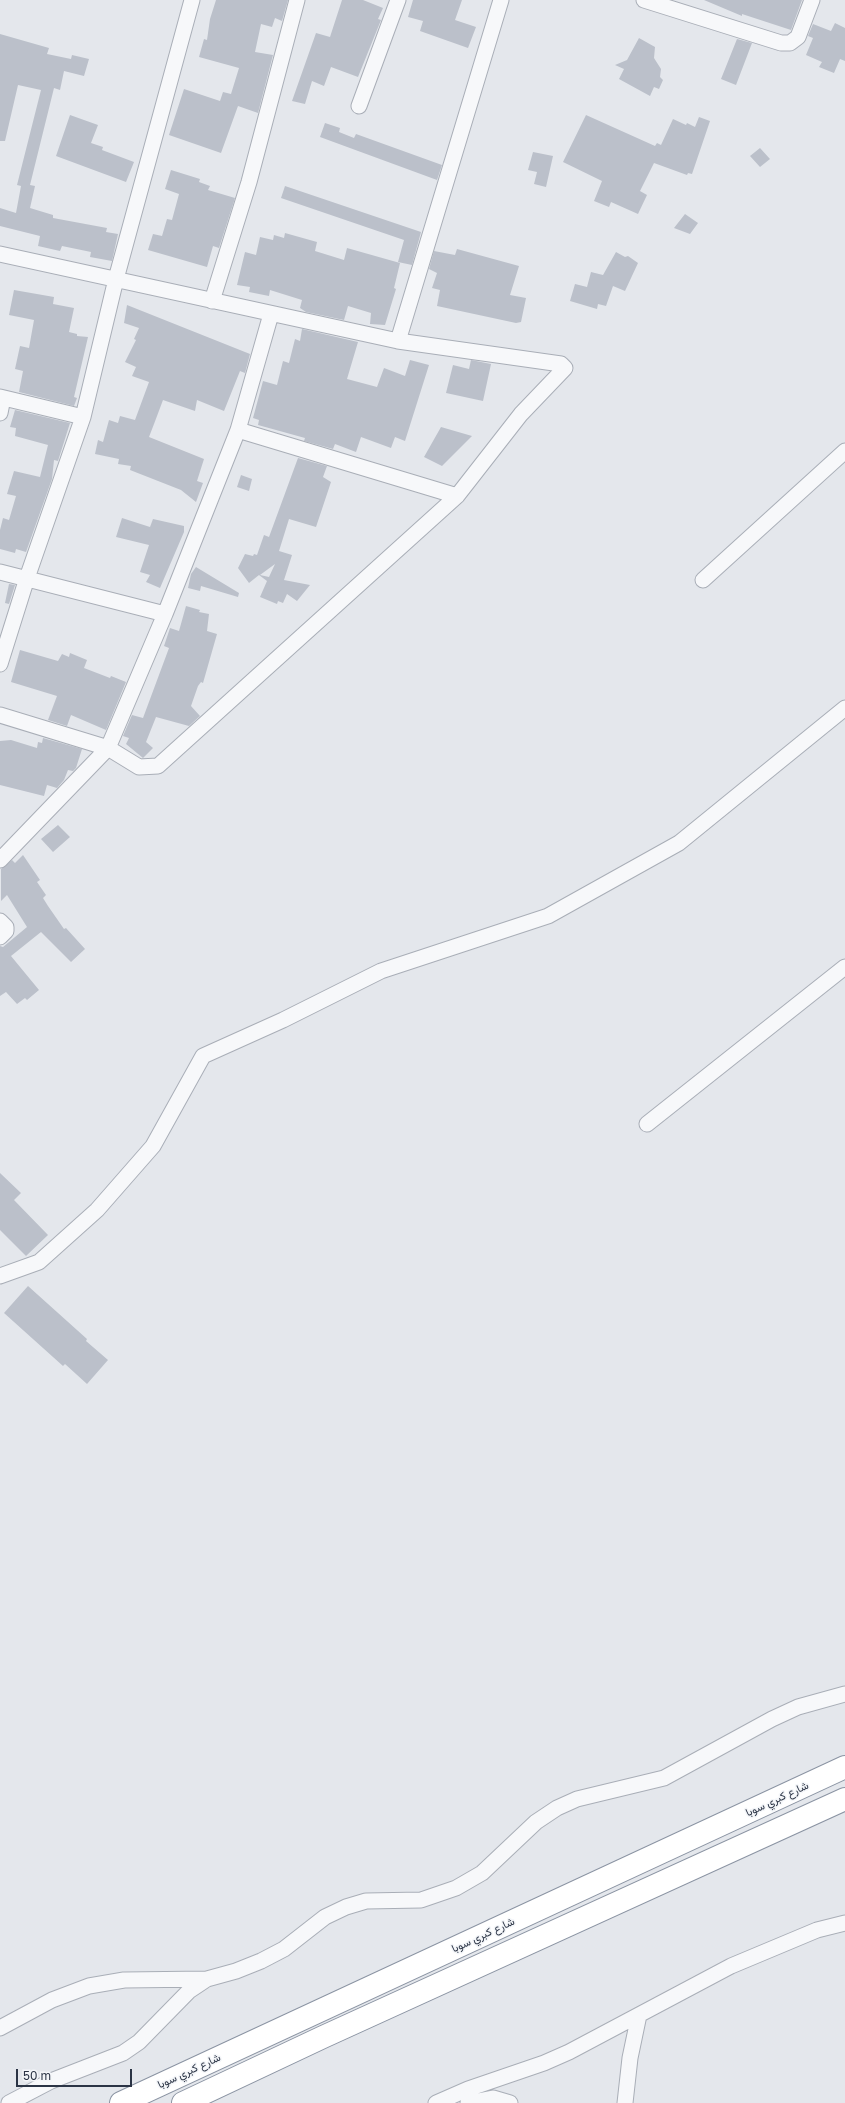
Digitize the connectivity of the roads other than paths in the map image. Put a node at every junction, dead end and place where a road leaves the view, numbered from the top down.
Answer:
1 (192, 0) edge
2 (297, 0) edge
3 (398, 0) edge
4 (501, 0) edge
5 (644, 0) edge
6 (812, 0) edge
7 (359, 106) dead end
8 (0, 254) edge
9 (116, 279) junction
10 (212, 301) junction
11 (271, 314) junction
12 (398, 341) junction
13 (2, 398) edge
14 (0, 414) edge
15 (83, 417) junction
16 (238, 430) junction
17 (845, 451) edge
18 (457, 496) junction
19 (0, 572) edge
20 (27, 578) junction
21 (703, 580) dead end
22 (165, 614) junction
23 (0, 664) edge
24 (845, 708) edge
25 (0, 715) edge
26 (108, 748) junction
27 (0, 860) edge
28 (0, 922) edge
29 (0, 937) edge
30 (845, 967) edge
31 (647, 1124) dead end
32 (0, 1276) edge
33 (845, 1694) edge
34 (845, 1767) edge
35 (845, 1799) edge
36 (845, 1922) edge
37 (207, 1979) junction
38 (639, 2015) junction
39 (0, 2028) edge
40 (439, 2102) edge
41 (9, 2103) edge
42 (121, 2103) edge
43 (183, 2103) edge
44 (468, 2103) edge
45 (510, 2103) edge
46 (625, 2103) edge

1 - 9 street
2 - 10 street
3 - 7 street
4 - 12 street
5 - 6 street
8 - 9 street
9 - 10 street
9 - 15 street
10 - 11 street
11 - 12 street
11 - 16 street
12 - 18 street
13 - 14 street
13 - 15 street
15 - 20 street
16 - 18 street
16 - 22 street
17 - 21 street
18 - 26 street
19 - 20 street
20 - 22 street
20 - 23 street
22 - 26 street
24 - 32 street
25 - 26 street
26 - 27 street
28 - 29 street
30 - 31 street
33 - 37 street
34 - 42 highway, شارع كبري سوبا
35 - 43 highway
36 - 38 street
37 - 39 street
37 - 41 street
38 - 40 street
38 - 46 street
44 - 45 street

